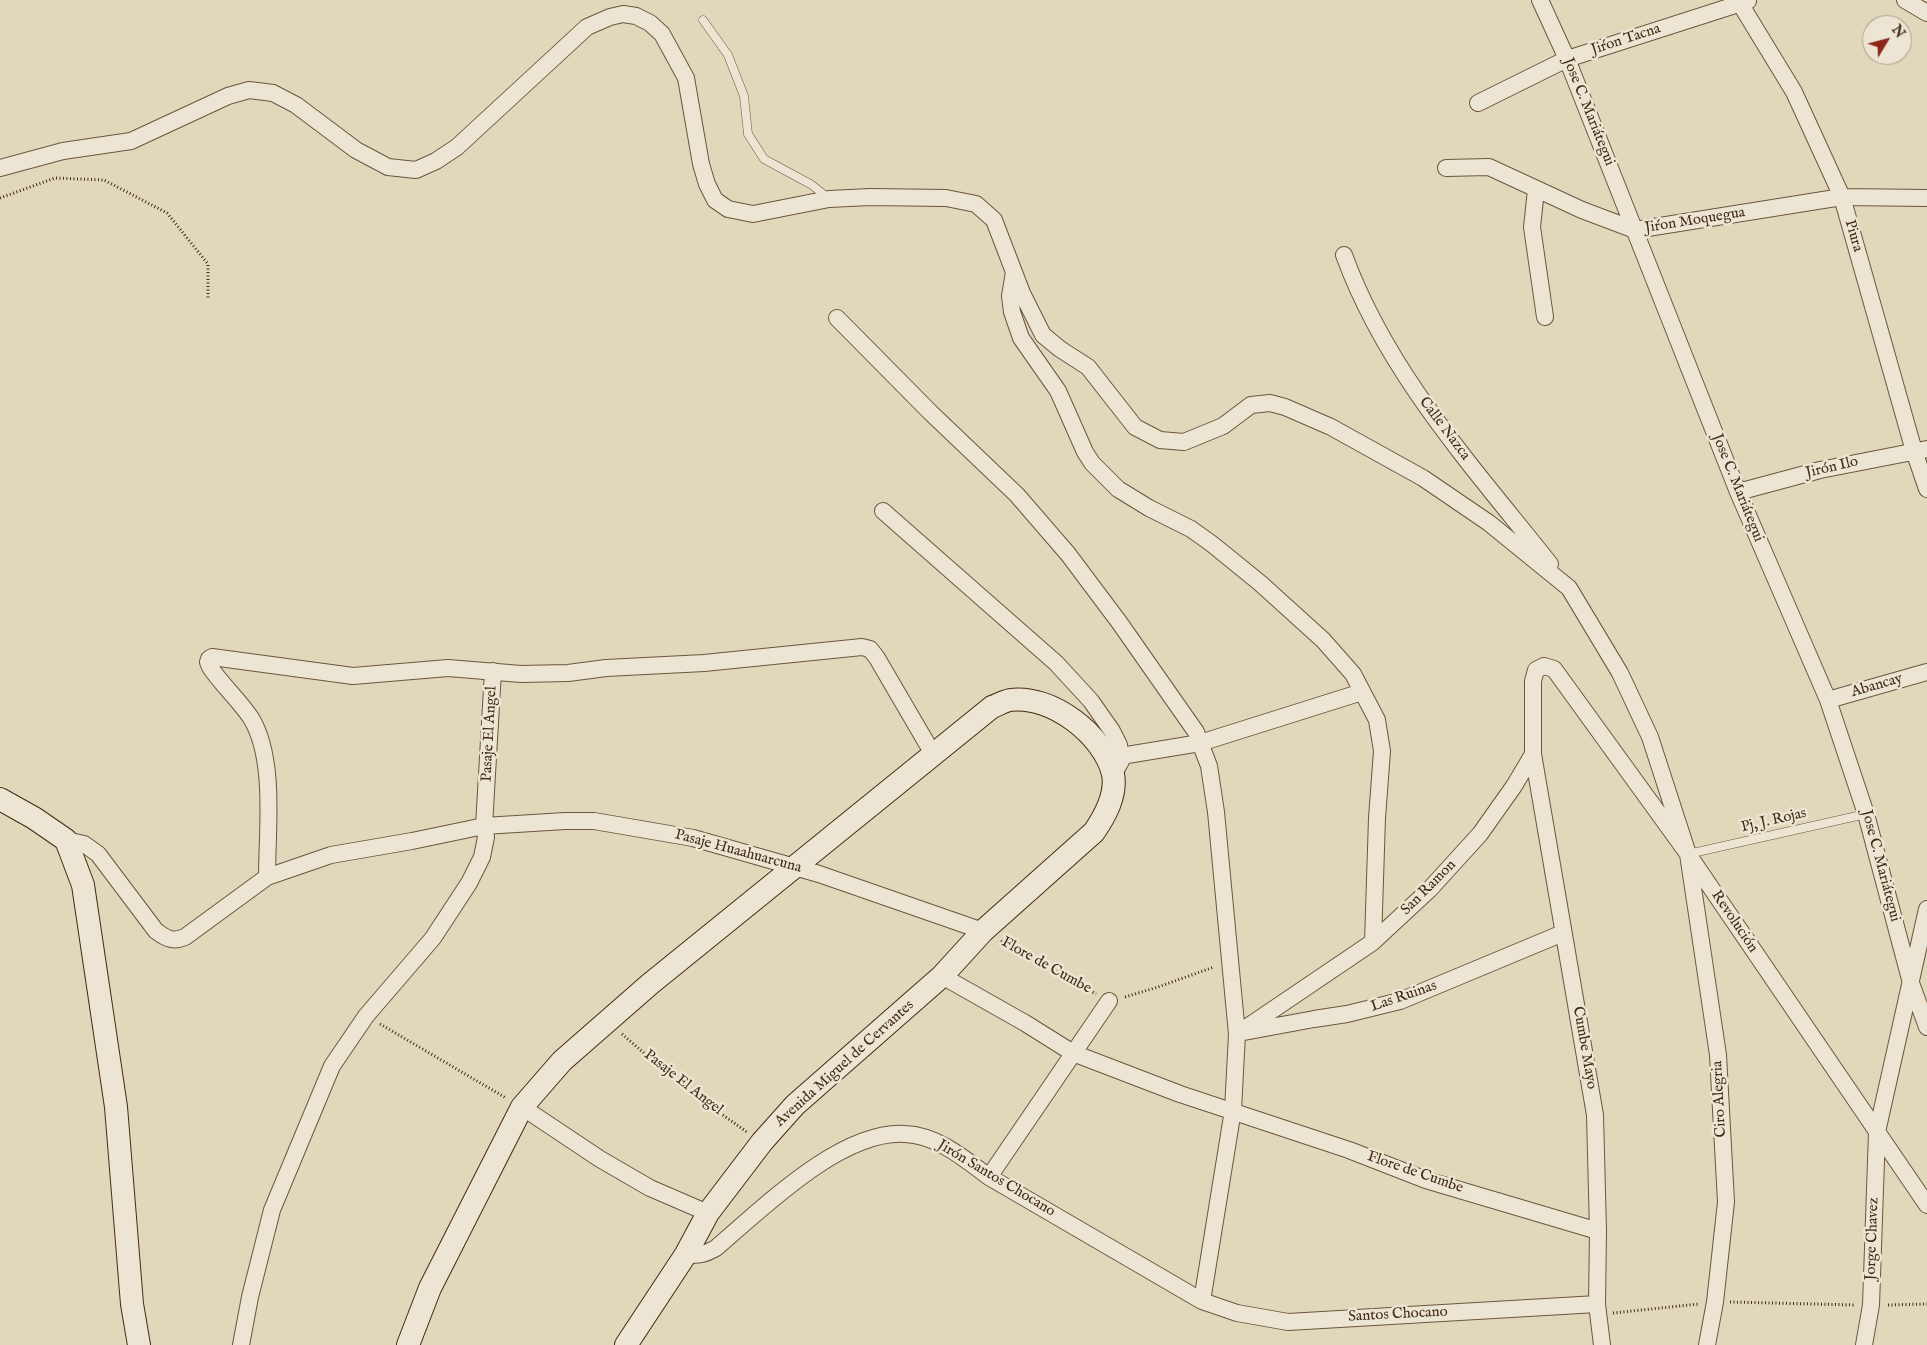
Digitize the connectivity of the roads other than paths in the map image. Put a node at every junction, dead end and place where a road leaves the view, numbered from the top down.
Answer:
1 (1540, 0) edge
2 (1905, 0) edge
3 (1743, 1) edge
4 (1927, 13) edge
5 (704, 20) dead end
6 (1567, 59) junction
7 (1478, 103) dead end
8 (0, 168) edge
9 (1446, 168) dead end
10 (1536, 190) junction
11 (1842, 197) junction
12 (1927, 198) edge
13 (829, 199) junction
14 (1635, 230) junction
15 (1344, 256) dead end
16 (1014, 270) junction
17 (1545, 317) dead end
18 (837, 318) dead end
19 (1921, 450) edge
20 (1927, 489) edge
21 (1738, 492) junction
22 (883, 511) dead end
23 (1569, 588) junction
24 (494, 671) junction
25 (1927, 672) edge
26 (1362, 692) junction
27 (1828, 700) junction
28 (1200, 743) junction
29 (933, 754) junction
30 (1533, 754) junction
31 (1117, 766) junction
32 (0, 798) edge
33 (1866, 814) junction
34 (484, 826) junction
35 (66, 840) junction
36 (1688, 854) junction
37 (794, 868) junction
38 (267, 877) junction
39 (1927, 909) edge
40 (983, 931) junction
41 (1563, 932) junction
42 (1373, 942) junction
43 (942, 976) junction
44 (1911, 983) junction
45 (1110, 1001) road end
46 (1927, 1027) edge
47 (1237, 1034) junction
48 (1073, 1054) junction
49 (522, 1107) junction
50 (1233, 1110) junction
51 (1877, 1132) junction
52 (990, 1177) junction
53 (1927, 1205) edge
54 (708, 1214) junction
55 (1598, 1231) junction
56 (686, 1254) junction
57 (1202, 1301) junction
58 (1597, 1309) junction
59 (140, 1345) edge
60 (241, 1345) edge
61 (408, 1345) edge
62 (626, 1345) edge
63 (1602, 1345) edge
64 (1707, 1345) edge
65 (1864, 1345) edge

1 - 6 street, Jose C. Mariátegui
2 - 4 street
3 - 6 street, Jiŕon Tacna
3 - 11 street, Piura
5 - 13 lane
6 - 7 street, Jiŕon Tacna
6 - 14 street, Jose C. Mariátegui
8 - 13 street
9 - 10 street, Jiŕon Moquegua
10 - 14 street, Jiŕon Moquegua
10 - 17 street
11 - 12 street, Jiŕon Moquegua
11 - 14 street, Jiŕon Moquegua
11 - 19 street, Piura
13 - 16 street
14 - 21 street, Jose C. Mariátegui
15 - 23 street, Calle Nazca
16 - 23 street
16 - 26 street
18 - 28 street
19 - 20 street, Piura
19 - 21 street, Jirón Ilo
21 - 27 street, Jose C. Mariátegui
22 - 31 street
23 - 36 street
24 - 29 street
24 - 34 street, Pasaje El Angel
24 - 38 street
25 - 27 street, Abancay
26 - 28 street
26 - 42 street
27 - 33 street, Jose C. Mariátegui
28 - 31 street
28 - 47 street
29 - 31 street
29 - 37 street
30 - 36 street, Revolución
30 - 41 street, Cumbe Mayo
30 - 42 street, San Ramon
31 - 40 street, Avenida Miguel de Cervantes
32 - 35 street
33 - 36 lane, Pj, J. Rojas
33 - 44 street, Jose C. Mariátegui
34 - 37 street, Pasaje Huaahuarcuna
34 - 38 street, Pasaje Huaahuarcuna
34 - 60 street, Pasaje El Angel
35 - 38 street, Pasaje Huaahuarcuna
35 - 59 street
36 - 51 street, Revolución
36 - 64 street, Ciro Alegria
37 - 40 street, Pasaje Huaahuarcuna
37 - 49 street
39 - 44 street, Jorge Chavez
40 - 43 street, Avenida Miguel de Cervantes
41 - 47 street, Las Ruinas
41 - 55 street, Cumbe Mayo
42 - 47 street, San Ramon
43 - 48 street, Flore de Cumbe
43 - 54 street, Avenida Miguel de Cervantes
44 - 46 street, Jose C. Mariátegui
44 - 51 street, Jorge Chavez
45 - 48 street
47 - 50 street
48 - 50 street, Flore de Cumbe
48 - 52 street
49 - 54 street
49 - 61 street
50 - 55 street, Flore de Cumbe
50 - 57 street
51 - 53 street, Revolución
51 - 65 street, Jorge Chavez
52 - 56 street, Jirón Santos Chocano
52 - 57 street, Jirón Santos Chocano
54 - 56 street, Avenida Miguel de Cervantes
55 - 58 street, Cumbe Mayo
56 - 62 street, Avenida Miguel de Cervantes
57 - 58 street, Santos Chocano
58 - 63 street, Cumbe Mayo

